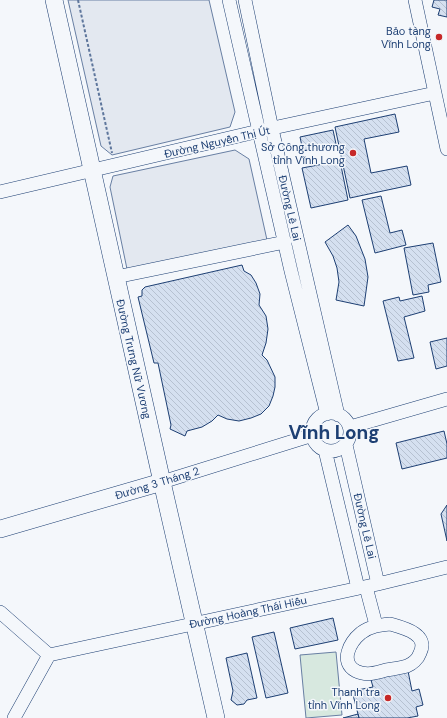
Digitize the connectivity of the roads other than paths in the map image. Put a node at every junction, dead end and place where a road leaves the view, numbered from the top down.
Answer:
1 (54, 0) edge
2 (230, 0) edge
3 (245, 0) edge
4 (415, 0) edge
5 (435, 93) junction
6 (272, 129) junction
7 (259, 131) junction
8 (447, 149) edge
9 (92, 171) junction
10 (0, 192) edge
11 (285, 242) junction
12 (116, 277) junction
13 (447, 399) edge
14 (333, 414) junction
15 (350, 427) junction
16 (312, 435) junction
17 (346, 445) junction
18 (325, 450) junction
19 (162, 482) junction
20 (0, 529) edge
21 (447, 567) edge
22 (367, 586) junction
23 (0, 612) edge
24 (194, 624) junction
25 (376, 625) junction
26 (49, 655) junction
27 (14, 718) edge
28 (216, 718) edge

1 - 9 main road, Đường Trưng Nữ Vương
2 - 7 street, Đường Lê Lai
3 - 6 street, Đường Lê Lai
4 - 5 street
5 - 6 street, Đường Nguyễn Thị Út
5 - 8 street
6 - 7 street, Đường Nguyễn Thị Út
6 - 14 street, Đường Lê Lai
7 - 9 street, Đường Nguyễn Thị Út
7 - 11 street, Đường Lê Lai
9 - 10 street, Đường Nguyễn Thị Út
9 - 12 main road, Đường Trưng Nữ Vương
11 - 12 street
11 - 14 street, Đường Lê Lai
12 - 19 main road, Đường Trưng Nữ Vương
13 - 15 street
14 - 15 street
14 - 16 street
15 - 17 street
16 - 18 street
16 - 19 street, Đường 3 Tháng 2
17 - 18 street
17 - 22 street, Đường Lê Lai
18 - 22 street, Đường Lê Lai
19 - 20 main road, Đường 3 Tháng 2
19 - 24 main road, Đường Trưng Nữ Vương
21 - 22 street, Đường Hoàng Thái Hiếu
22 - 24 street, Đường Hoàng Thái Hiếu
22 - 25 street
23 - 26 street
24 - 26 street, Đường Hoàng Thái Hiếu
24 - 28 main road, Đường Trưng Nữ Vương
25 - 25 street
26 - 27 street

